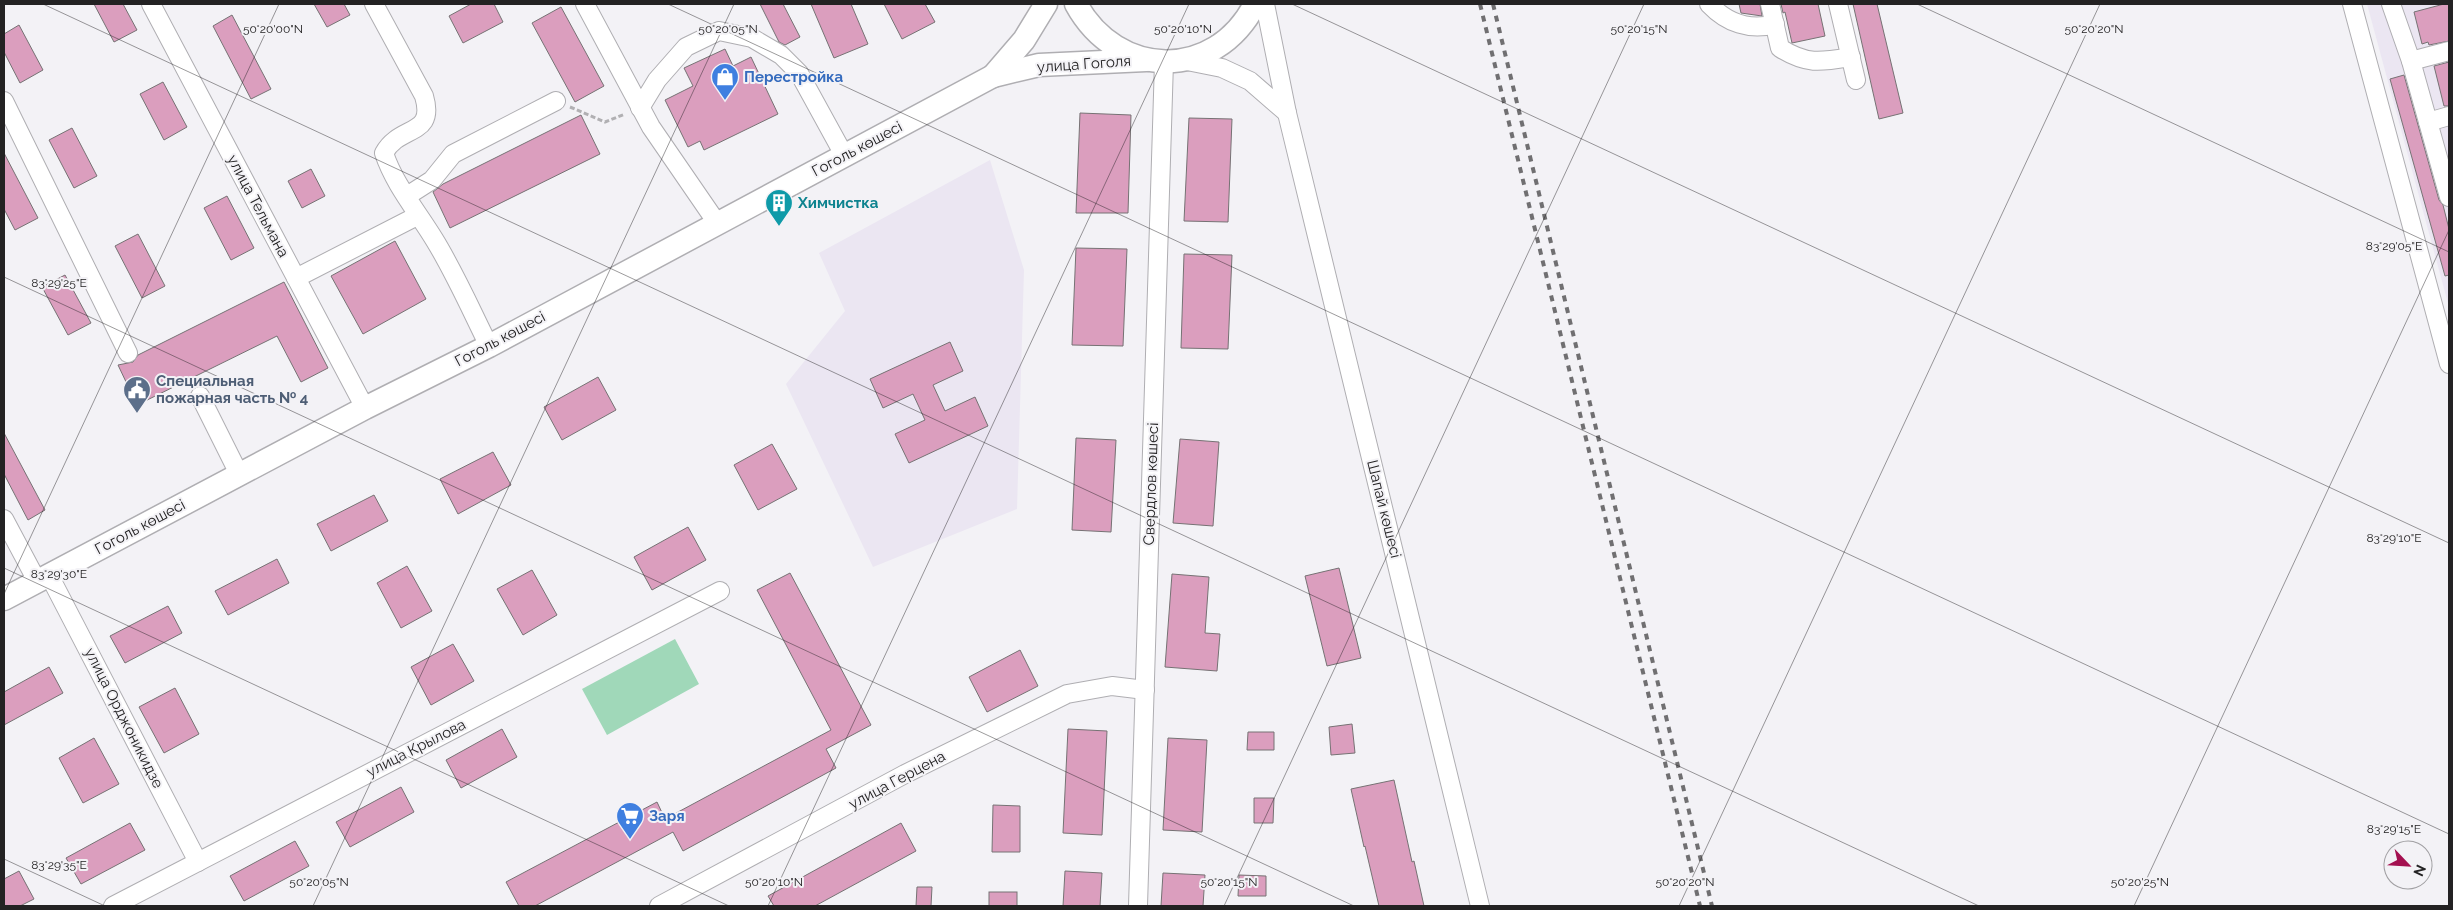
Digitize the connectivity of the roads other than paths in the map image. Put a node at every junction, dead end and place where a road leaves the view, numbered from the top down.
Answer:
1 (151, 4) edge
2 (374, 4) edge
3 (585, 4) edge
4 (1046, 4) edge
5 (1076, 4) edge
6 (1255, 4) edge
7 (1265, 4) edge
8 (1709, 4) edge
9 (1770, 4) edge
10 (1838, 4) edge
11 (2352, 4) edge
12 (2391, 4) edge
13 (1775, 24) junction
14 (2449, 51) edge
15 (1851, 58) junction
16 (1164, 61) junction
17 (2411, 61) junction
18 (993, 76) junction
19 (1856, 80) dead end
20 (4, 101) edge
21 (556, 101) road end
22 (640, 108) junction
23 (1287, 112) junction
24 (2449, 116) edge
25 (2428, 122) junction
26 (844, 155) junction
27 (2447, 178) edge
28 (407, 196) junction
29 (2449, 197) edge
30 (417, 216) junction
31 (717, 223) junction
32 (296, 278) junction
33 (489, 346) junction
34 (128, 353) dead end
35 (2449, 364) edge
36 (200, 396) dead end
37 (365, 408) junction
38 (239, 474) junction
39 (4, 519) edge
40 (43, 578) junction
41 (720, 591) dead end
42 (4, 599) edge
43 (1145, 690) junction
44 (198, 862) junction
45 (113, 906) edge
46 (659, 906) edge
47 (1138, 906) edge
48 (1480, 906) edge

1 - 32 street, улица Тельмана
2 - 28 street
3 - 22 street
4 - 18 main road, улица Гоголя
5 - 16 main road
6 - 16 main road, улица Гоголя
7 - 23 street, Шапай көшесі
8 - 13 street
9 - 13 street
10 - 15 street
11 - 35 street
12 - 17 street
13 - 15 street
14 - 17 street
15 - 19 street
16 - 18 main road, улица Гоголя
16 - 23 street
16 - 43 street, Свердлов көшесі
17 - 25 street
18 - 26 main road, Гоголь көшесі
20 - 34 street
21 - 28 street
22 - 26 street
22 - 31 street
23 - 48 street, Шапай көшесі
24 - 25 street
25 - 27 street
26 - 31 main road, Гоголь көшесі
27 - 29 street
28 - 30 street
30 - 32 street
30 - 33 street
31 - 33 main road, Гоголь көшесі
32 - 37 street, улица Тельмана
33 - 37 main road, Гоголь көшесі
36 - 38 street
37 - 38 main road, Гоголь көшесі
38 - 40 main road, Гоголь көшесі
39 - 40 street, улица Орджоникидзе
40 - 42 main road, Гоголь көшесі
40 - 44 street, улица Орджоникидзе
41 - 44 street, улица Крылова
43 - 46 street, улица Герцена
43 - 47 street, Свердлов көшесі
44 - 45 street, улица Крылова

